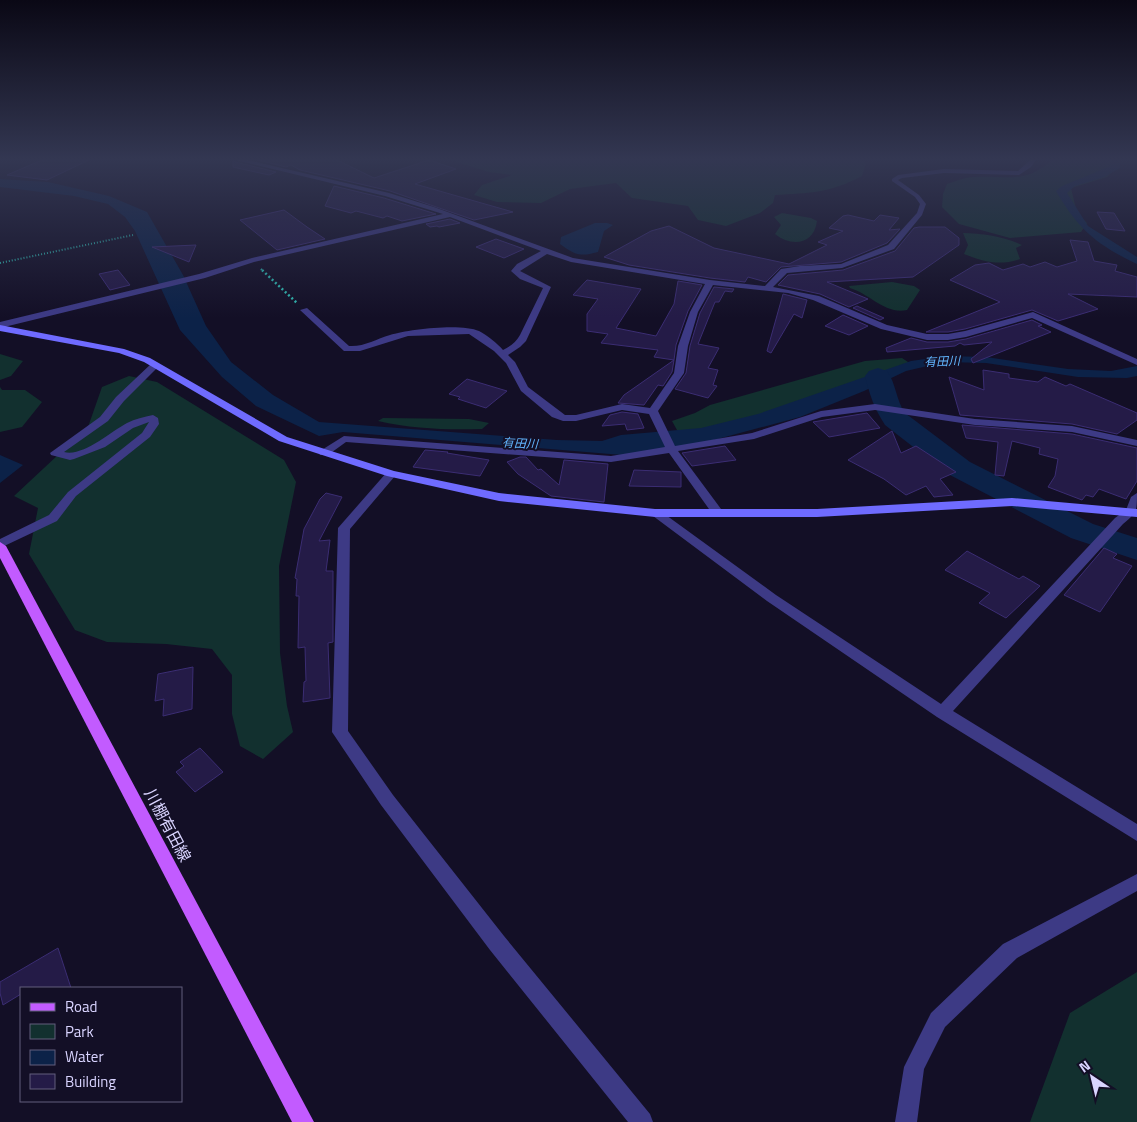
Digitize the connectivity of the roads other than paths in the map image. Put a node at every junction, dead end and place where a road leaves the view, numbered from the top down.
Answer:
1 (441, 212) edge
2 (920, 212) edge
3 (449, 215) junction
4 (546, 252) junction
5 (710, 282) junction
6 (766, 289) junction
7 (304, 310) road end
8 (0, 327) edge
9 (502, 354) junction
10 (1137, 362) edge
11 (156, 364) junction
12 (653, 411) junction
13 (1137, 443) edge
14 (671, 451) junction
15 (324, 454) junction
16 (391, 474) junction
17 (1137, 497) edge
18 (655, 513) junction
19 (718, 513) junction
20 (1134, 513) edge
21 (0, 545) edge
22 (942, 713) junction
23 (1137, 833) edge
24 (1137, 882) edge
25 (303, 1122) edge
26 (642, 1122) edge
27 (906, 1122) edge

1 - 3 street
2 - 6 street
3 - 4 street
3 - 8 street
4 - 5 street
4 - 9 street
5 - 6 street
5 - 12 street
6 - 10 street
7 - 9 street
8 - 11 street
9 - 12 street
11 - 15 street
11 - 21 street
12 - 14 street
13 - 14 street
14 - 15 street
14 - 19 street
15 - 16 street
16 - 18 street
16 - 26 street
17 - 20 street
18 - 19 street
18 - 22 street
19 - 20 street
20 - 22 street
21 - 25 main road, 川棚有田線
22 - 23 street
24 - 27 street

